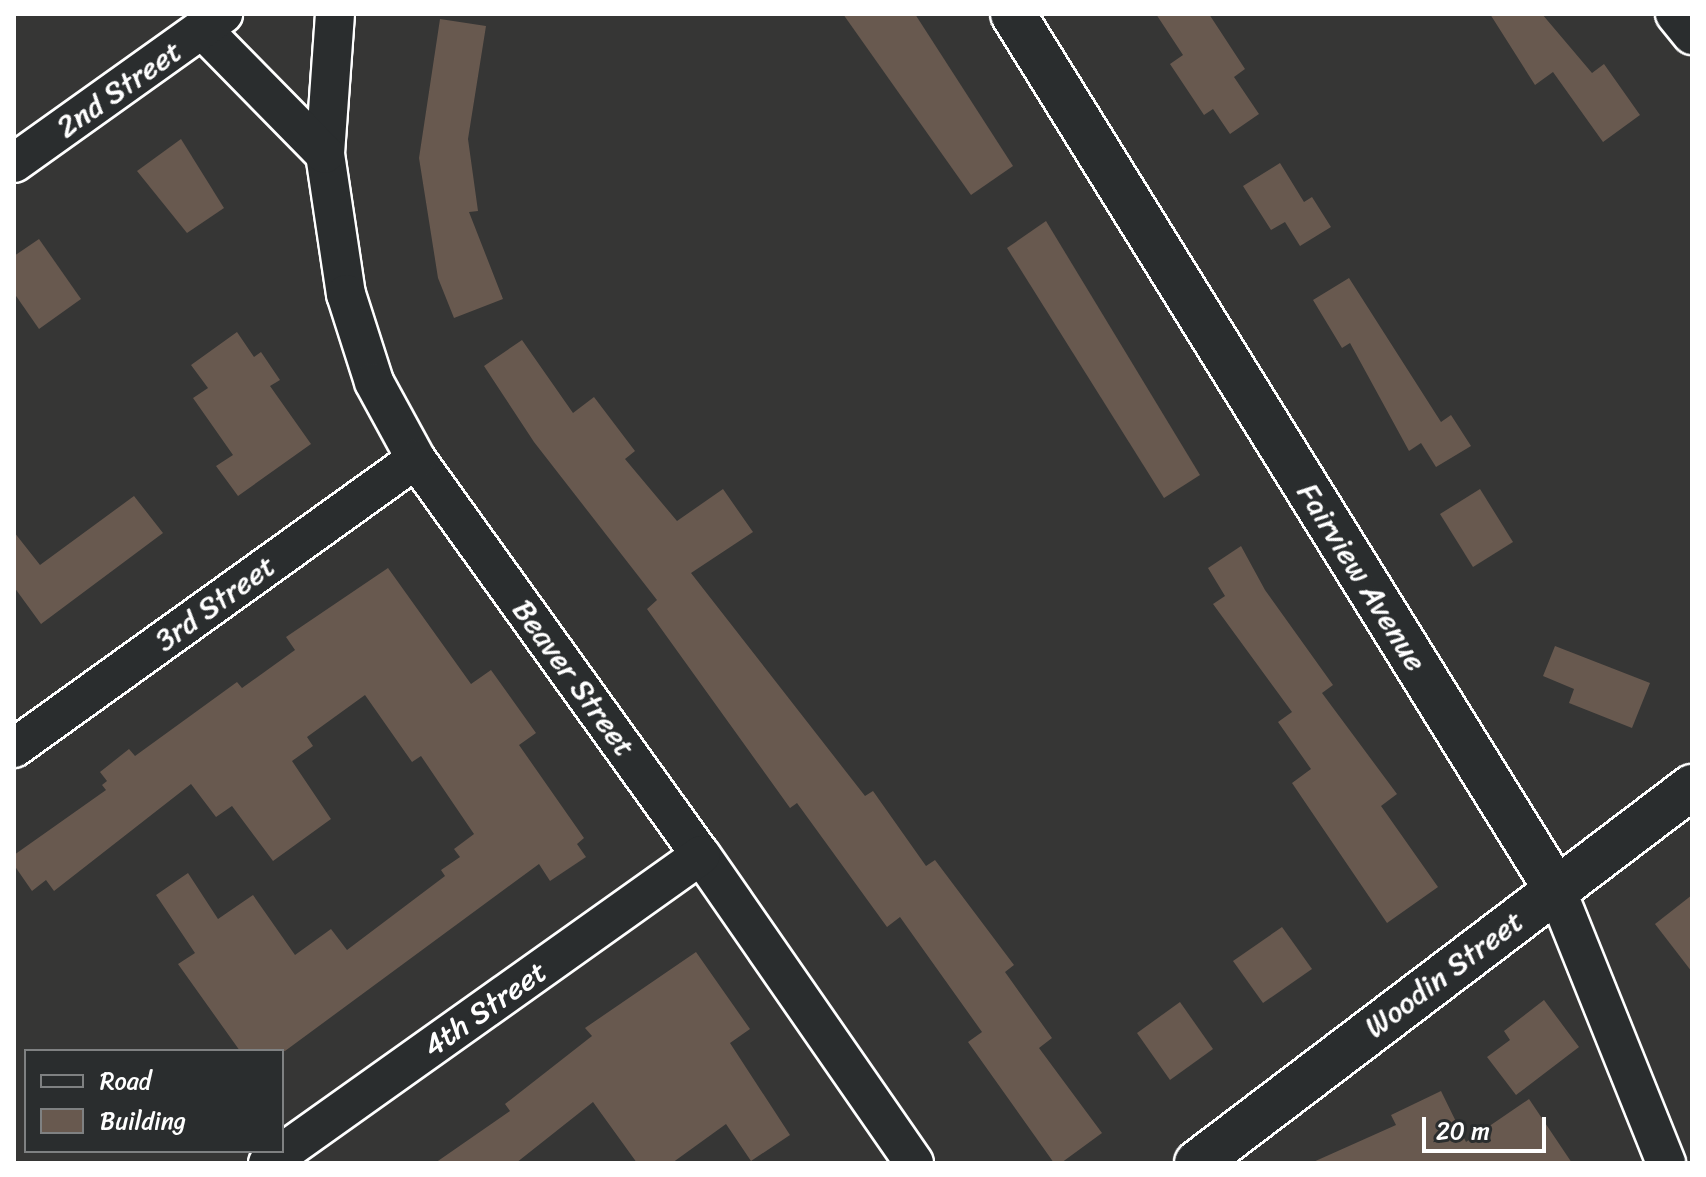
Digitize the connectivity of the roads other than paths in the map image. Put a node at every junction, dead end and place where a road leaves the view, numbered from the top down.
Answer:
1 (335, 14) edge
2 (1013, 14) edge
3 (1675, 14) edge
4 (213, 22) edge
5 (1692, 35) edge
6 (325, 154) junction
7 (14, 163) edge
8 (416, 459) junction
9 (14, 748) edge
10 (1692, 787) edge
11 (701, 855) junction
12 (1556, 889) junction
13 (284, 1152) edge
14 (914, 1163) edge
15 (1197, 1163) edge
16 (1666, 1163) edge

1 - 6 street, Beaver Street
2 - 12 street, Fairview Avenue
3 - 5 street
4 - 6 street
4 - 7 street, 2nd Street
6 - 8 street, Beaver Street
8 - 9 street, 3rd Street
8 - 11 street, Beaver Street
10 - 12 street, Woodin Street
11 - 13 street, 4th Street
11 - 14 street, Beaver Street
12 - 15 street, Woodin Street
12 - 16 street, Fairview Avenue

